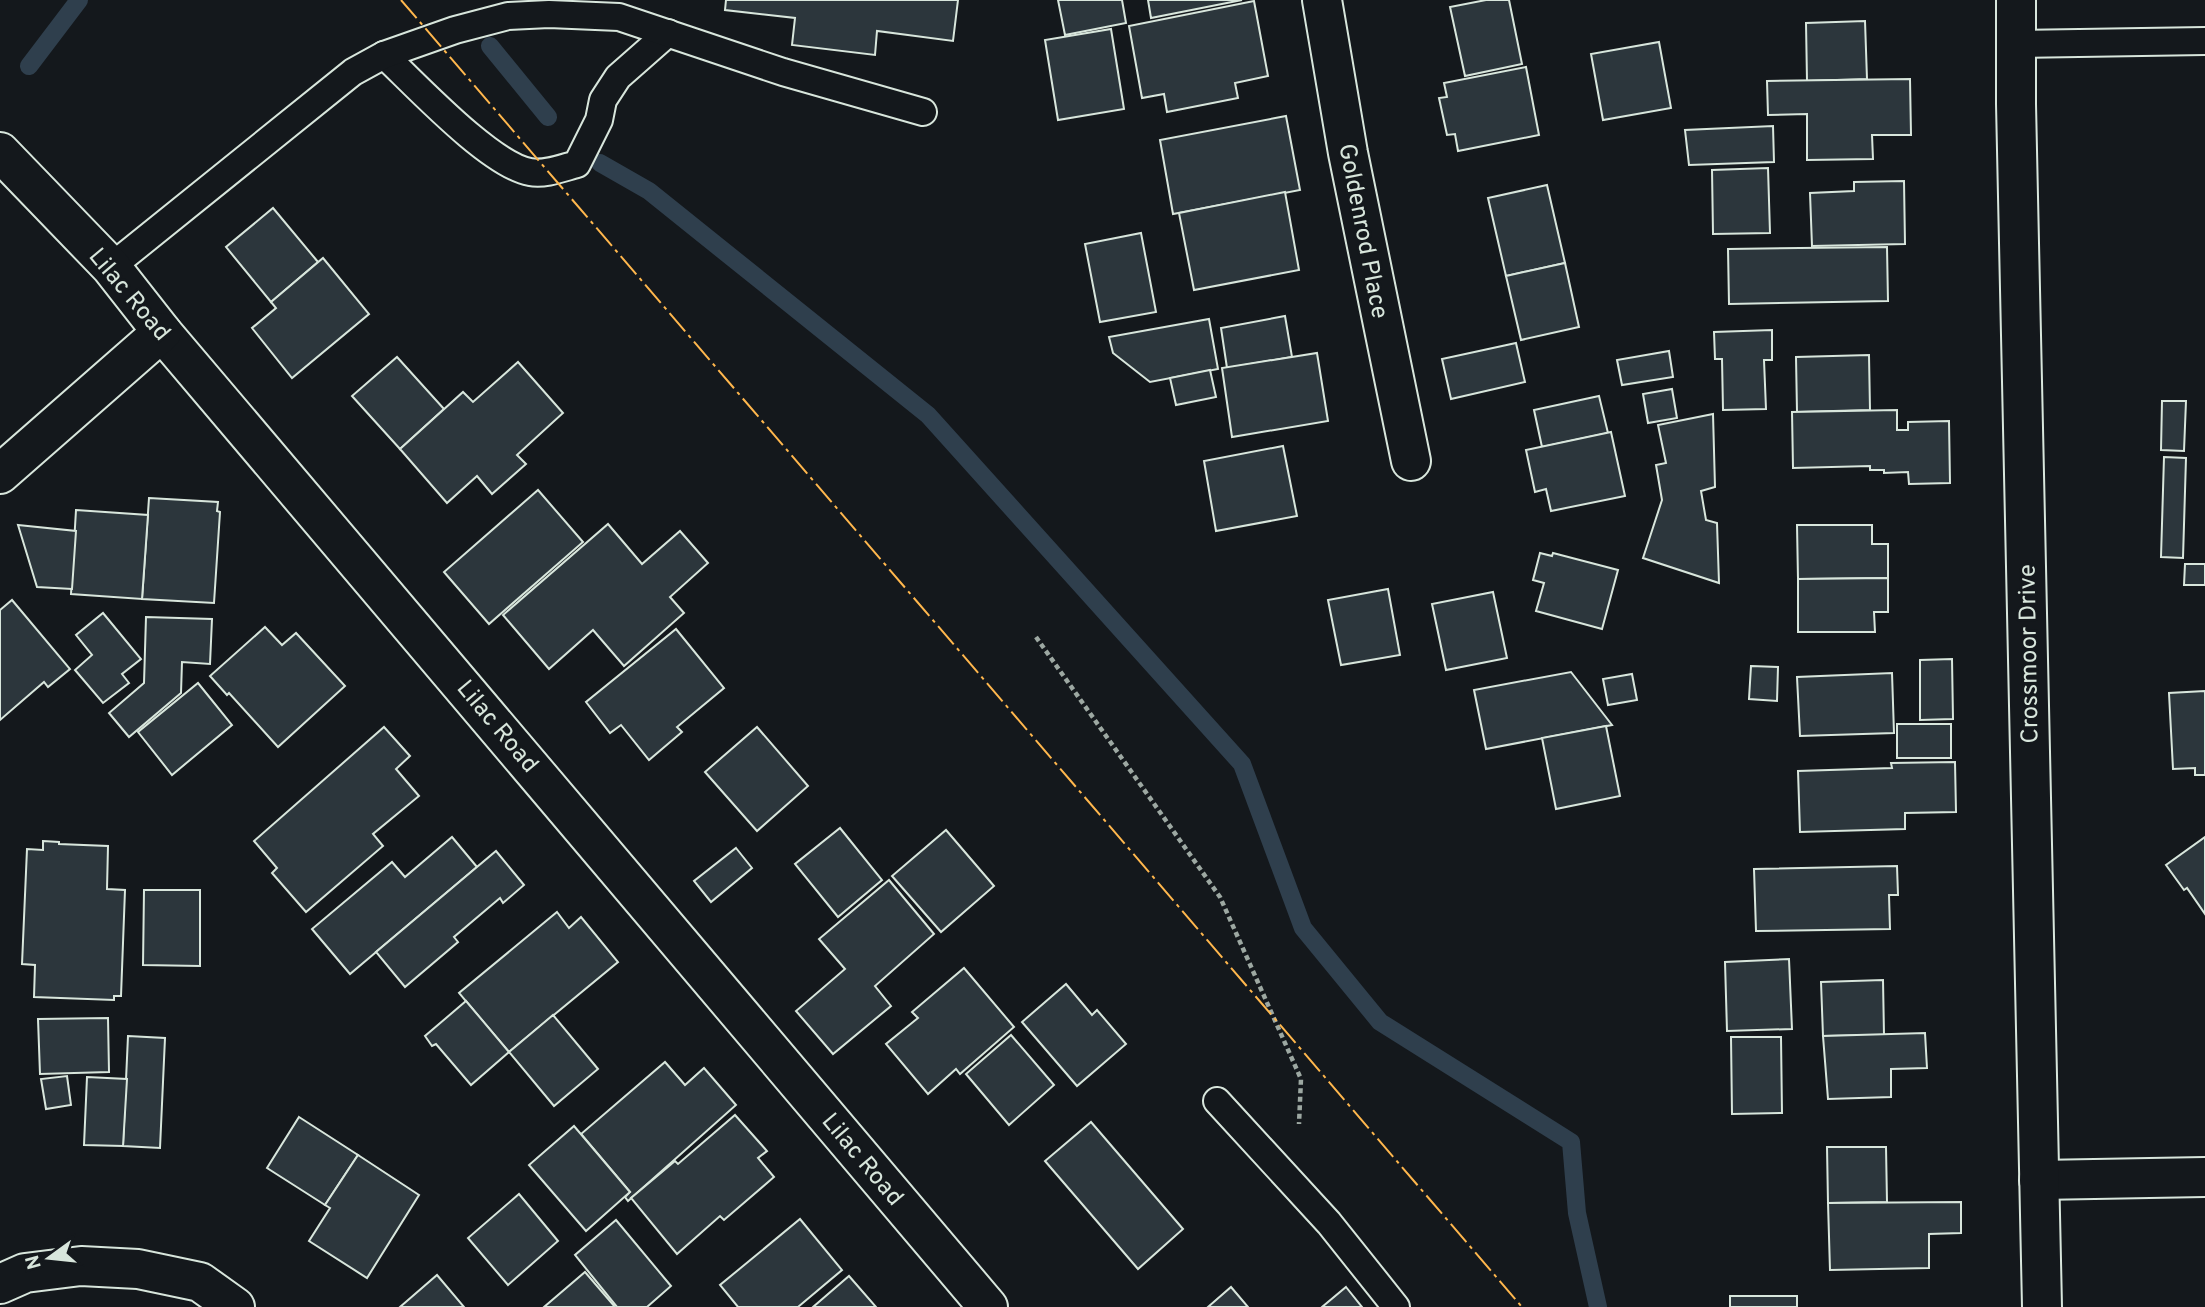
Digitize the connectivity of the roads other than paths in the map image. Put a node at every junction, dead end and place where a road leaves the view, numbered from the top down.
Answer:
1 (1322, 0) edge
2 (2016, 0) edge
3 (668, 33) junction
4 (2205, 41) edge
5 (2016, 44) junction
6 (384, 55) junction
7 (923, 112) dead end
8 (0, 152) edge
9 (111, 267) junction
10 (162, 331) junction
11 (1410, 461) dead end
12 (0, 474) edge
13 (1217, 1101) dead end
14 (2205, 1177) edge
15 (2039, 1181) junction
16 (0, 1284) edge
17 (235, 1307) edge
18 (988, 1307) edge
19 (1396, 1307) edge
20 (2042, 1307) edge

1 - 11 street, Goldenrod Place
2 - 5 street, Crossmoor Drive
3 - 6 lane
3 - 6 lane
3 - 7 lane
4 - 5 lane
5 - 15 street, Crossmoor Drive
6 - 9 lane
8 - 9 street, Lilac Road
9 - 10 street, Lilac Road
10 - 12 street
10 - 18 street, Lilac Road
13 - 19 lane
14 - 15 street
15 - 20 street, Crossmoor Drive
16 - 17 street

